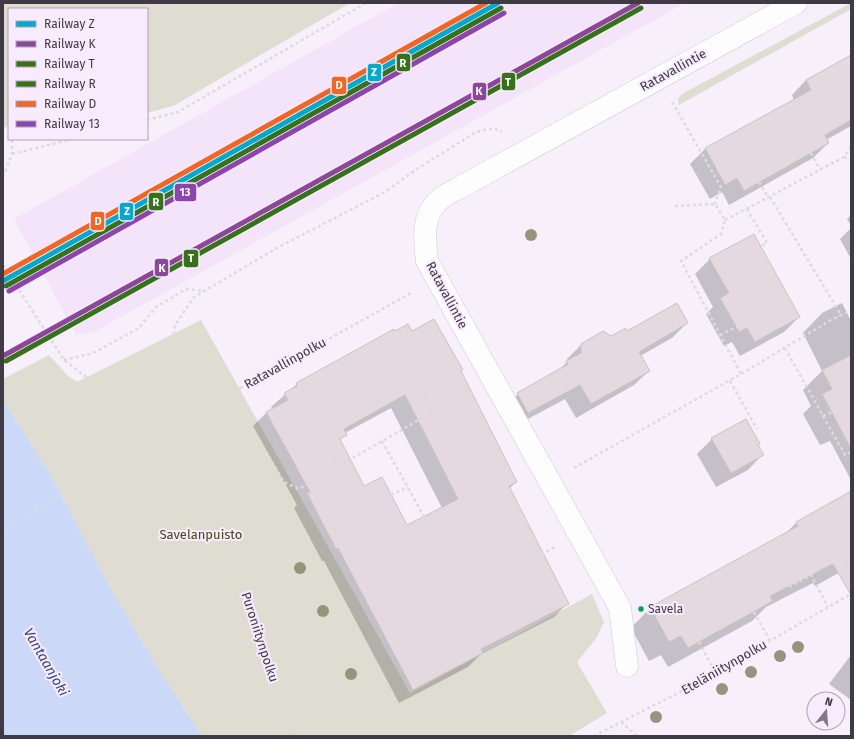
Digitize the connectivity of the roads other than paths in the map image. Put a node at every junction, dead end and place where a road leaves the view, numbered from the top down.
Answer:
1 (796, 3) edge
2 (627, 666) dead end

1 - 2 street, Ratavallintie

